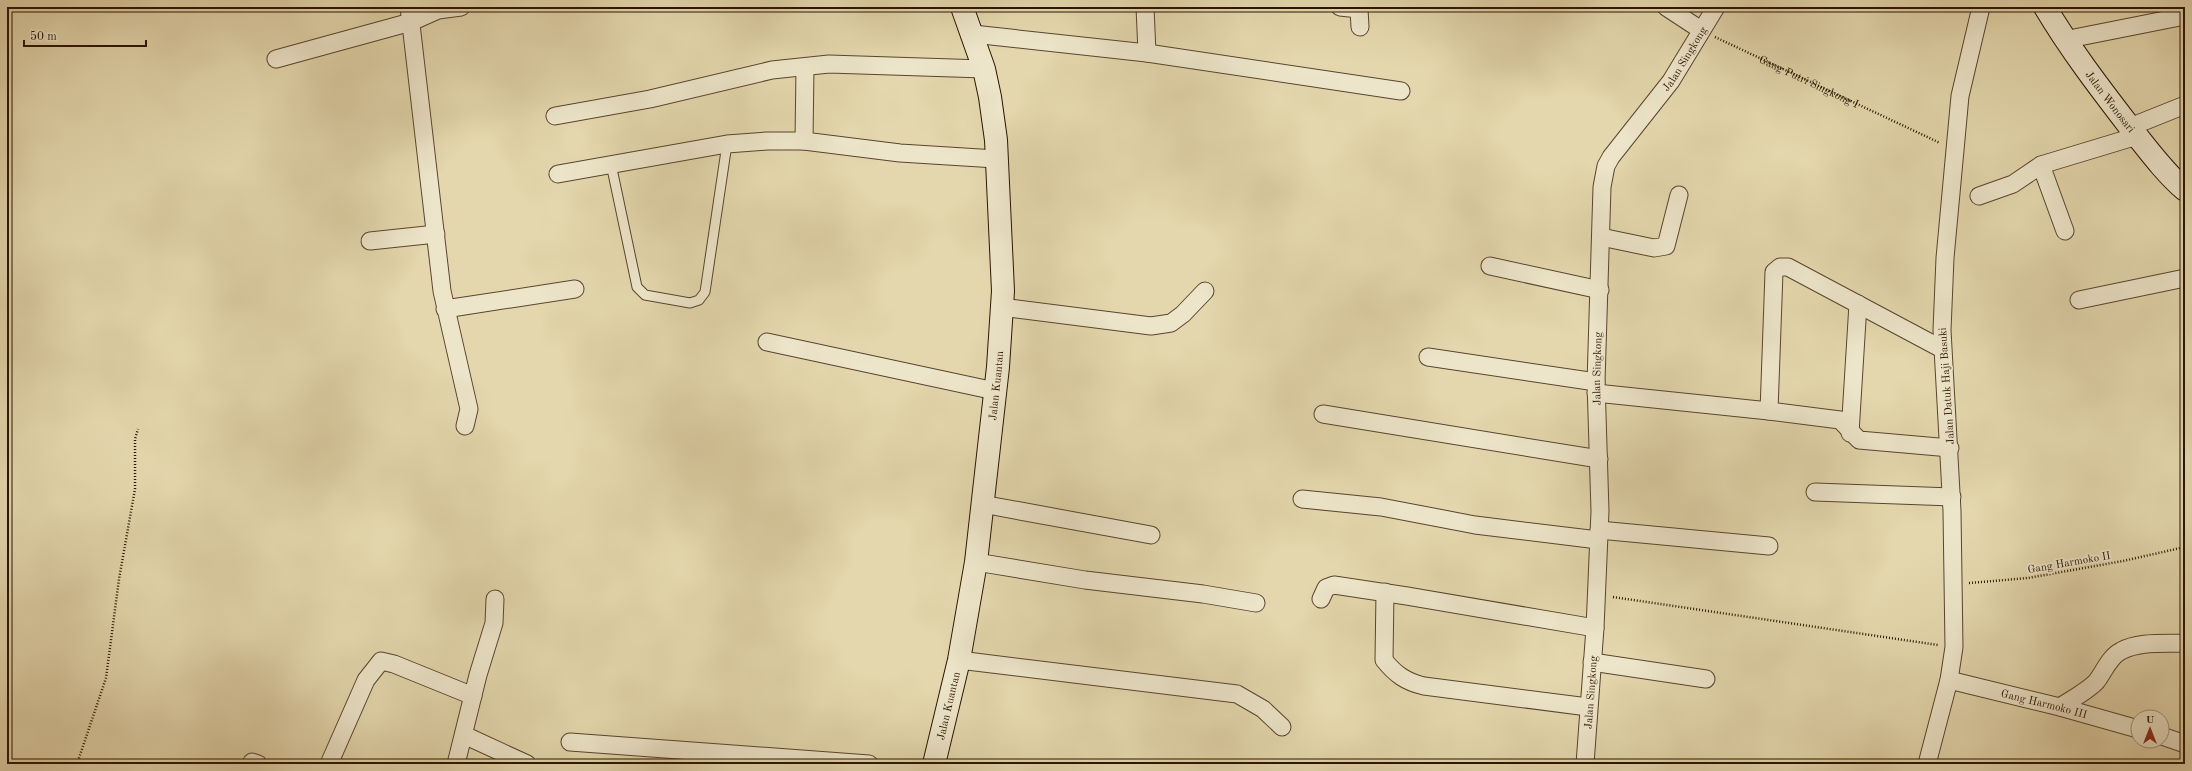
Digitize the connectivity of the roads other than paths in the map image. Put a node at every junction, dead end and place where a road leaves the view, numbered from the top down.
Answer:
1 (461, 7) edge
2 (962, 7) edge
3 (1145, 7) edge
4 (1340, 7) edge
5 (1666, 7) edge
6 (1716, 7) edge
7 (1981, 7) edge
8 (2045, 7) edge
9 (410, 14) edge
10 (2185, 16) edge
11 (1360, 27) dead end
12 (1701, 30) junction
13 (973, 34) junction
14 (2064, 40) junction
15 (1146, 53) junction
16 (276, 59) dead end
17 (805, 67) junction
18 (984, 69) junction
19 (1401, 91) dead end
20 (2185, 106) edge
21 (555, 116) dead end
22 (2133, 131) junction
23 (804, 141) junction
24 (727, 144) junction
25 (996, 159) junction
26 (611, 164) junction
27 (2041, 165) junction
28 (558, 174) dead end
29 (2185, 190) edge
30 (1679, 195) dead end
31 (1979, 196) dead end
32 (2065, 231) dead end
33 (436, 234) junction
34 (1601, 237) junction
35 (370, 240) dead end
36 (1490, 266) dead end
37 (2185, 278) edge
38 (575, 289) dead end
39 (1600, 290) junction
40 (1205, 291) dead end
41 (2079, 300) dead end
42 (1858, 304) junction
43 (1001, 307) junction
44 (445, 309) junction
45 (767, 342) dead end
46 (1942, 349) junction
47 (1428, 357) dead end
48 (1596, 387) junction
49 (995, 391) junction
50 (1769, 411) junction
51 (1323, 414) dead end
52 (465, 426) dead end
53 (1850, 433) junction
54 (1950, 448) junction
55 (1599, 459) junction
56 (1815, 492) dead end
57 (1952, 497) junction
58 (1302, 499) dead end
59 (982, 504) junction
60 (1151, 535) dead end
61 (1598, 535) junction
62 (1769, 546) dead end
63 (976, 562) junction
64 (1385, 592) junction
65 (495, 599) dead end
66 (1321, 599) dead end
67 (1256, 602) dead end
68 (1595, 628) junction
69 (2185, 643) edge
70 (959, 660) junction
71 (1592, 662) junction
72 (1706, 679) dead end
73 (1949, 680) junction
74 (473, 696) junction
75 (1588, 707) junction
76 (2060, 707) junction
77 (2130, 727) edge
78 (1282, 728) dead end
79 (464, 735) junction
80 (2170, 739) edge
81 (570, 742) dead end
82 (2185, 744) edge
83 (329, 764) edge
84 (456, 764) edge
85 (527, 764) edge
86 (868, 764) edge
87 (934, 764) edge
88 (1585, 764) edge
89 (1926, 764) edge

1 - 9 street
2 - 13 street, Jalan Kuantan
3 - 15 street
4 - 11 street
5 - 12 street
6 - 12 street, Jalan Singkong
7 - 46 street, Jalan Datuk Haji Basuki
8 - 14 street, Jalan Wonosari
9 - 16 street
9 - 33 street
10 - 14 street
12 - 34 street, Jalan Singkong
13 - 15 street
13 - 18 street, Jalan Kuantan
14 - 22 street, Jalan Wonosari
15 - 19 street
17 - 18 street
17 - 21 street
17 - 23 street
18 - 25 street, Jalan Kuantan
20 - 22 street
22 - 27 street
22 - 29 street, Jalan Wonosari
23 - 24 street
23 - 25 street
24 - 26 street
24 - 26 lane
25 - 43 street, Jalan Kuantan
26 - 28 street
27 - 31 street
27 - 32 street
30 - 34 street
33 - 35 street
33 - 44 street
34 - 39 street, Jalan Singkong
36 - 39 street
37 - 41 street
38 - 44 street
39 - 48 street, Jalan Singkong
40 - 43 street
42 - 46 street
42 - 50 street
42 - 53 street
43 - 49 street, Jalan Kuantan
44 - 52 street
45 - 49 street
46 - 54 street, Jalan Datuk Haji Basuki
47 - 48 street
48 - 50 street
48 - 55 street, Jalan Singkong
49 - 59 street, Jalan Kuantan
50 - 53 street
51 - 55 street
53 - 54 street
54 - 57 street, Jalan Datuk Haji Basuki
55 - 61 street, Jalan Singkong
56 - 57 street
57 - 73 street, Jalan Datuk Haji Basuki
58 - 61 street
59 - 60 street
59 - 63 street, Jalan Kuantan
61 - 62 street
61 - 68 street, Jalan Singkong
63 - 67 street
63 - 70 street, Jalan Kuantan
64 - 66 street
64 - 68 street
64 - 75 street
65 - 74 street
68 - 71 street, Jalan Singkong
69 - 76 street
70 - 78 street
70 - 87 street, Jalan Kuantan
71 - 72 street
71 - 75 street, Jalan Singkong
73 - 76 street, Gang Harmoko III
73 - 89 street, Jalan Datuk Haji Basuki
74 - 79 street
74 - 83 street
75 - 88 street, Jalan Singkong
76 - 77 street, Gang Harmoko III
79 - 84 street
79 - 85 street
80 - 82 street
81 - 86 street

